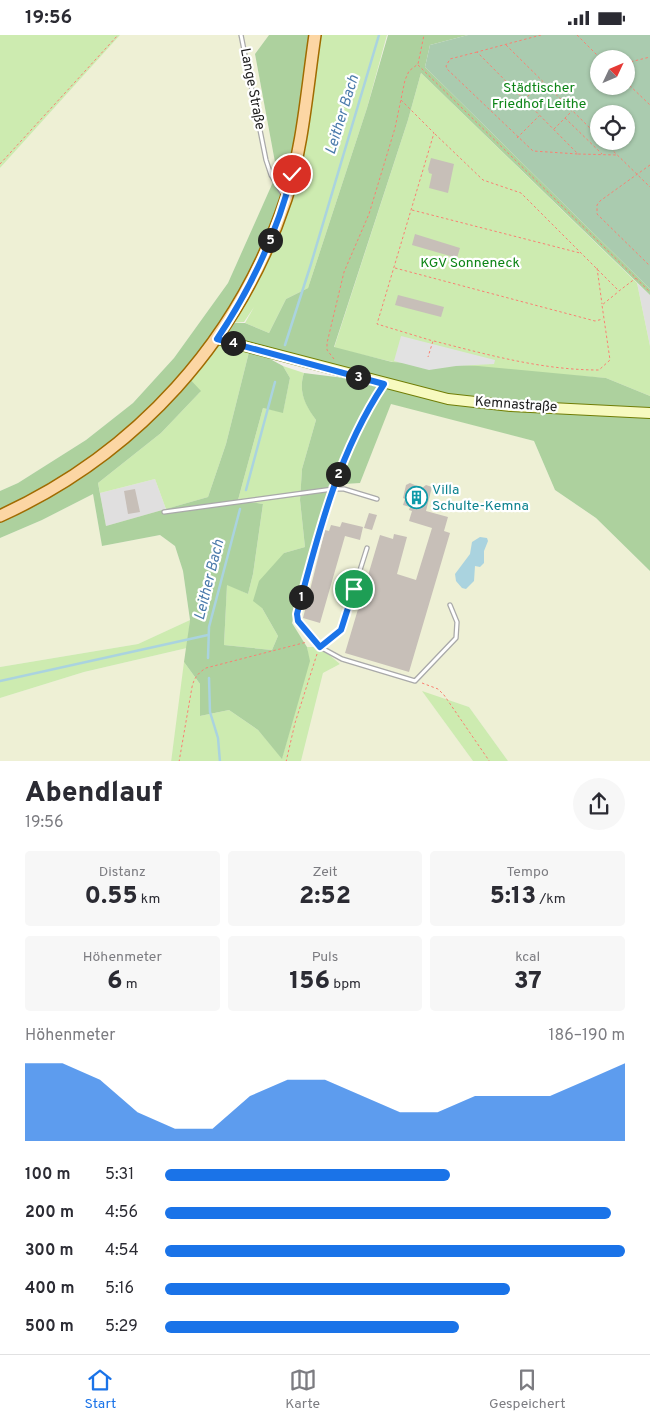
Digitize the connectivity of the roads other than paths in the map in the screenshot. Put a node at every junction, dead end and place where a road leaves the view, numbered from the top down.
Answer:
1 (241, 35) edge
2 (315, 35) edge
3 (286, 198) junction
4 (217, 339) junction
5 (384, 384) junction
6 (650, 413) edge
7 (333, 489) junction
8 (378, 499) dead end
9 (164, 512) dead end
10 (0, 516) edge
11 (367, 549) dead end
12 (450, 605) dead end
13 (320, 647) junction

1 - 3 lane, Lange Straße
2 - 3 main road
3 - 4 main road
4 - 5 street, Kemnastraße
4 - 10 main road
5 - 6 street, Kemnastraße
5 - 7 street
7 - 8 lane
7 - 9 lane
7 - 13 street
11 - 13 lane
12 - 13 lane

